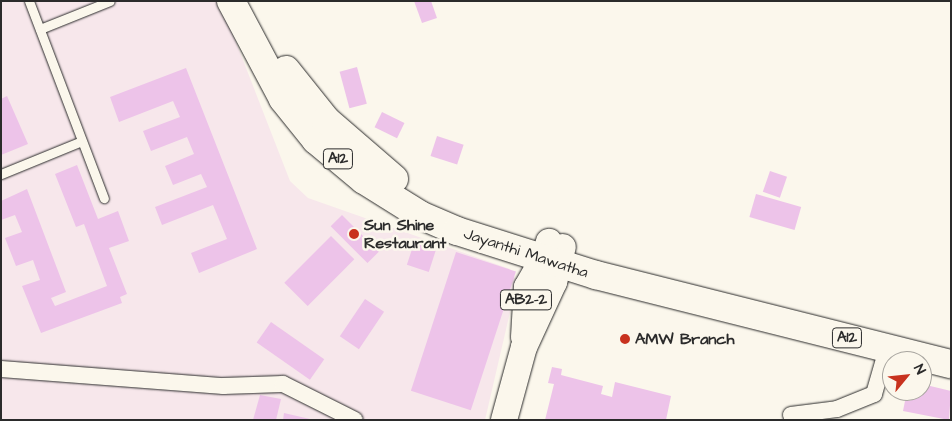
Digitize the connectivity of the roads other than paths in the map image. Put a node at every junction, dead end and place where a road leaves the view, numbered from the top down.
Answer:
1 (29, 1) edge
2 (110, 1) edge
3 (231, 1) edge
4 (250, 1) edge
5 (40, 29) junction
6 (82, 141) junction
7 (1, 174) edge
8 (104, 198) dead end
9 (508, 247) junction
10 (554, 253) junction
11 (596, 275) junction
12 (538, 292) junction
13 (743, 310) junction
14 (887, 349) junction
15 (951, 364) edge
16 (1, 369) edge
17 (791, 415) dead end
18 (355, 420) edge
19 (504, 420) edge

1 - 5 lane
2 - 5 lane
3 - 9 highway, Jayanthi Mawatha / A12
4 - 10 highway, Jayanthi Mawatha / A12
5 - 6 lane
6 - 7 lane
6 - 8 lane
9 - 10 highway, Jayanthi Mawatha / A12
9 - 12 main road
10 - 11 highway, Jayanthi Mawatha / A12
10 - 12 main road, AB2-2
10 - 13 highway, Jayanthi Mawatha / A12
11 - 12 main road
11 - 13 highway, Jayanthi Mawatha / A12
12 - 19 main road, AB2-2
13 - 14 highway, Jayanthi Mawatha / A12
14 - 15 highway, Jayanthi Mawatha / A12
14 - 17 street
16 - 18 street

